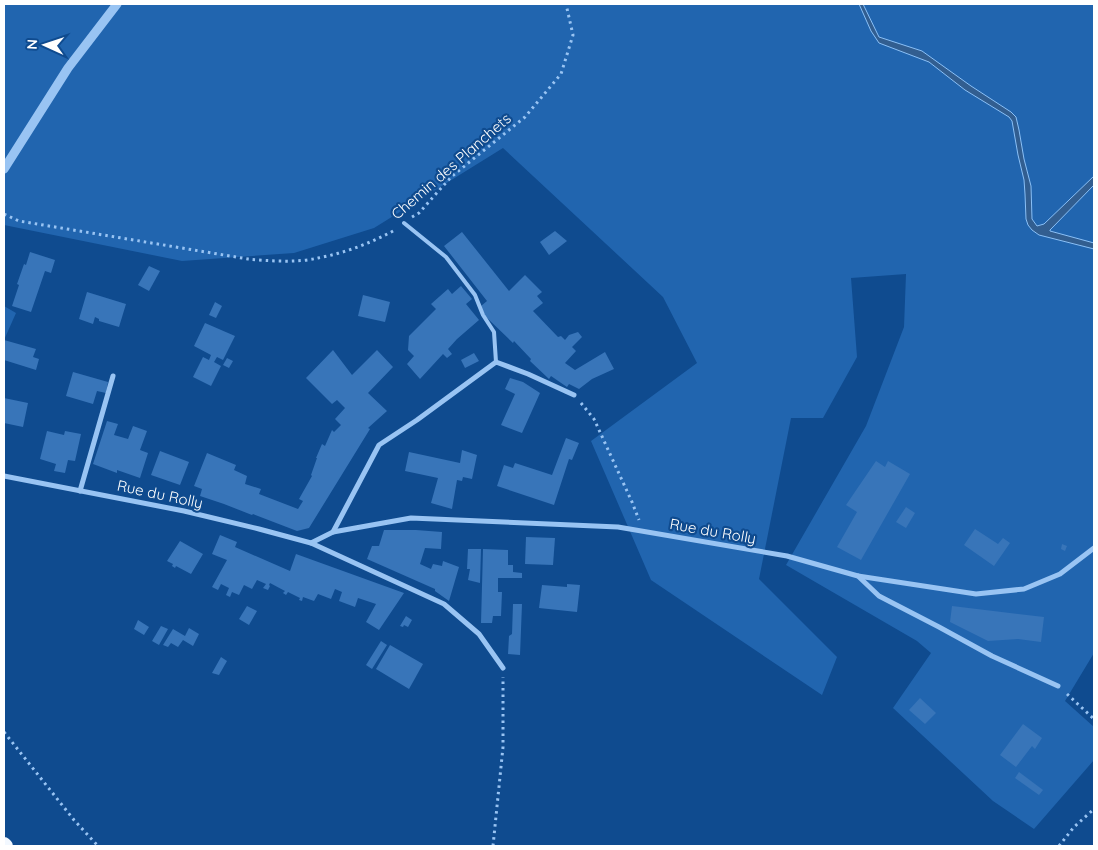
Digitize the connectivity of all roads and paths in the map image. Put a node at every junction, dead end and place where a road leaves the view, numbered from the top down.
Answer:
1 (117, 4) edge
2 (566, 4) edge
3 (4, 169) edge
4 (4, 214) edge
5 (404, 223) junction
6 (496, 362) junction
7 (113, 376) dead end
8 (574, 395) joint
9 (4, 476) edge
10 (80, 491) junction
11 (643, 531) junction
12 (333, 532) junction
13 (311, 543) junction
14 (1094, 548) edge
15 (858, 576) junction
16 (503, 668) joint
17 (1058, 686) joint
18 (1094, 718) edge
19 (4, 732) edge
20 (1094, 809) edge
21 (98, 846) edge
22 (493, 846) edge
23 (1059, 846) edge

1 - 3 street
2 - 5 path, Chemin des Planchets
4 - 5 path, Chemin des Planchets
5 - 6 lane
6 - 8 street
6 - 12 street
7 - 10 street
8 - 11 path
9 - 10 street, Rue du Rolly
10 - 13 street, Rue du Rolly
11 - 12 street, Rue du Rolly
11 - 15 street, Rue du Rolly
12 - 13 street, Rue du Rolly
13 - 16 street, Rue du Rolly
14 - 15 street
15 - 17 street, Rue du Rolly
16 - 22 path
17 - 18 path
19 - 21 path
20 - 23 path

